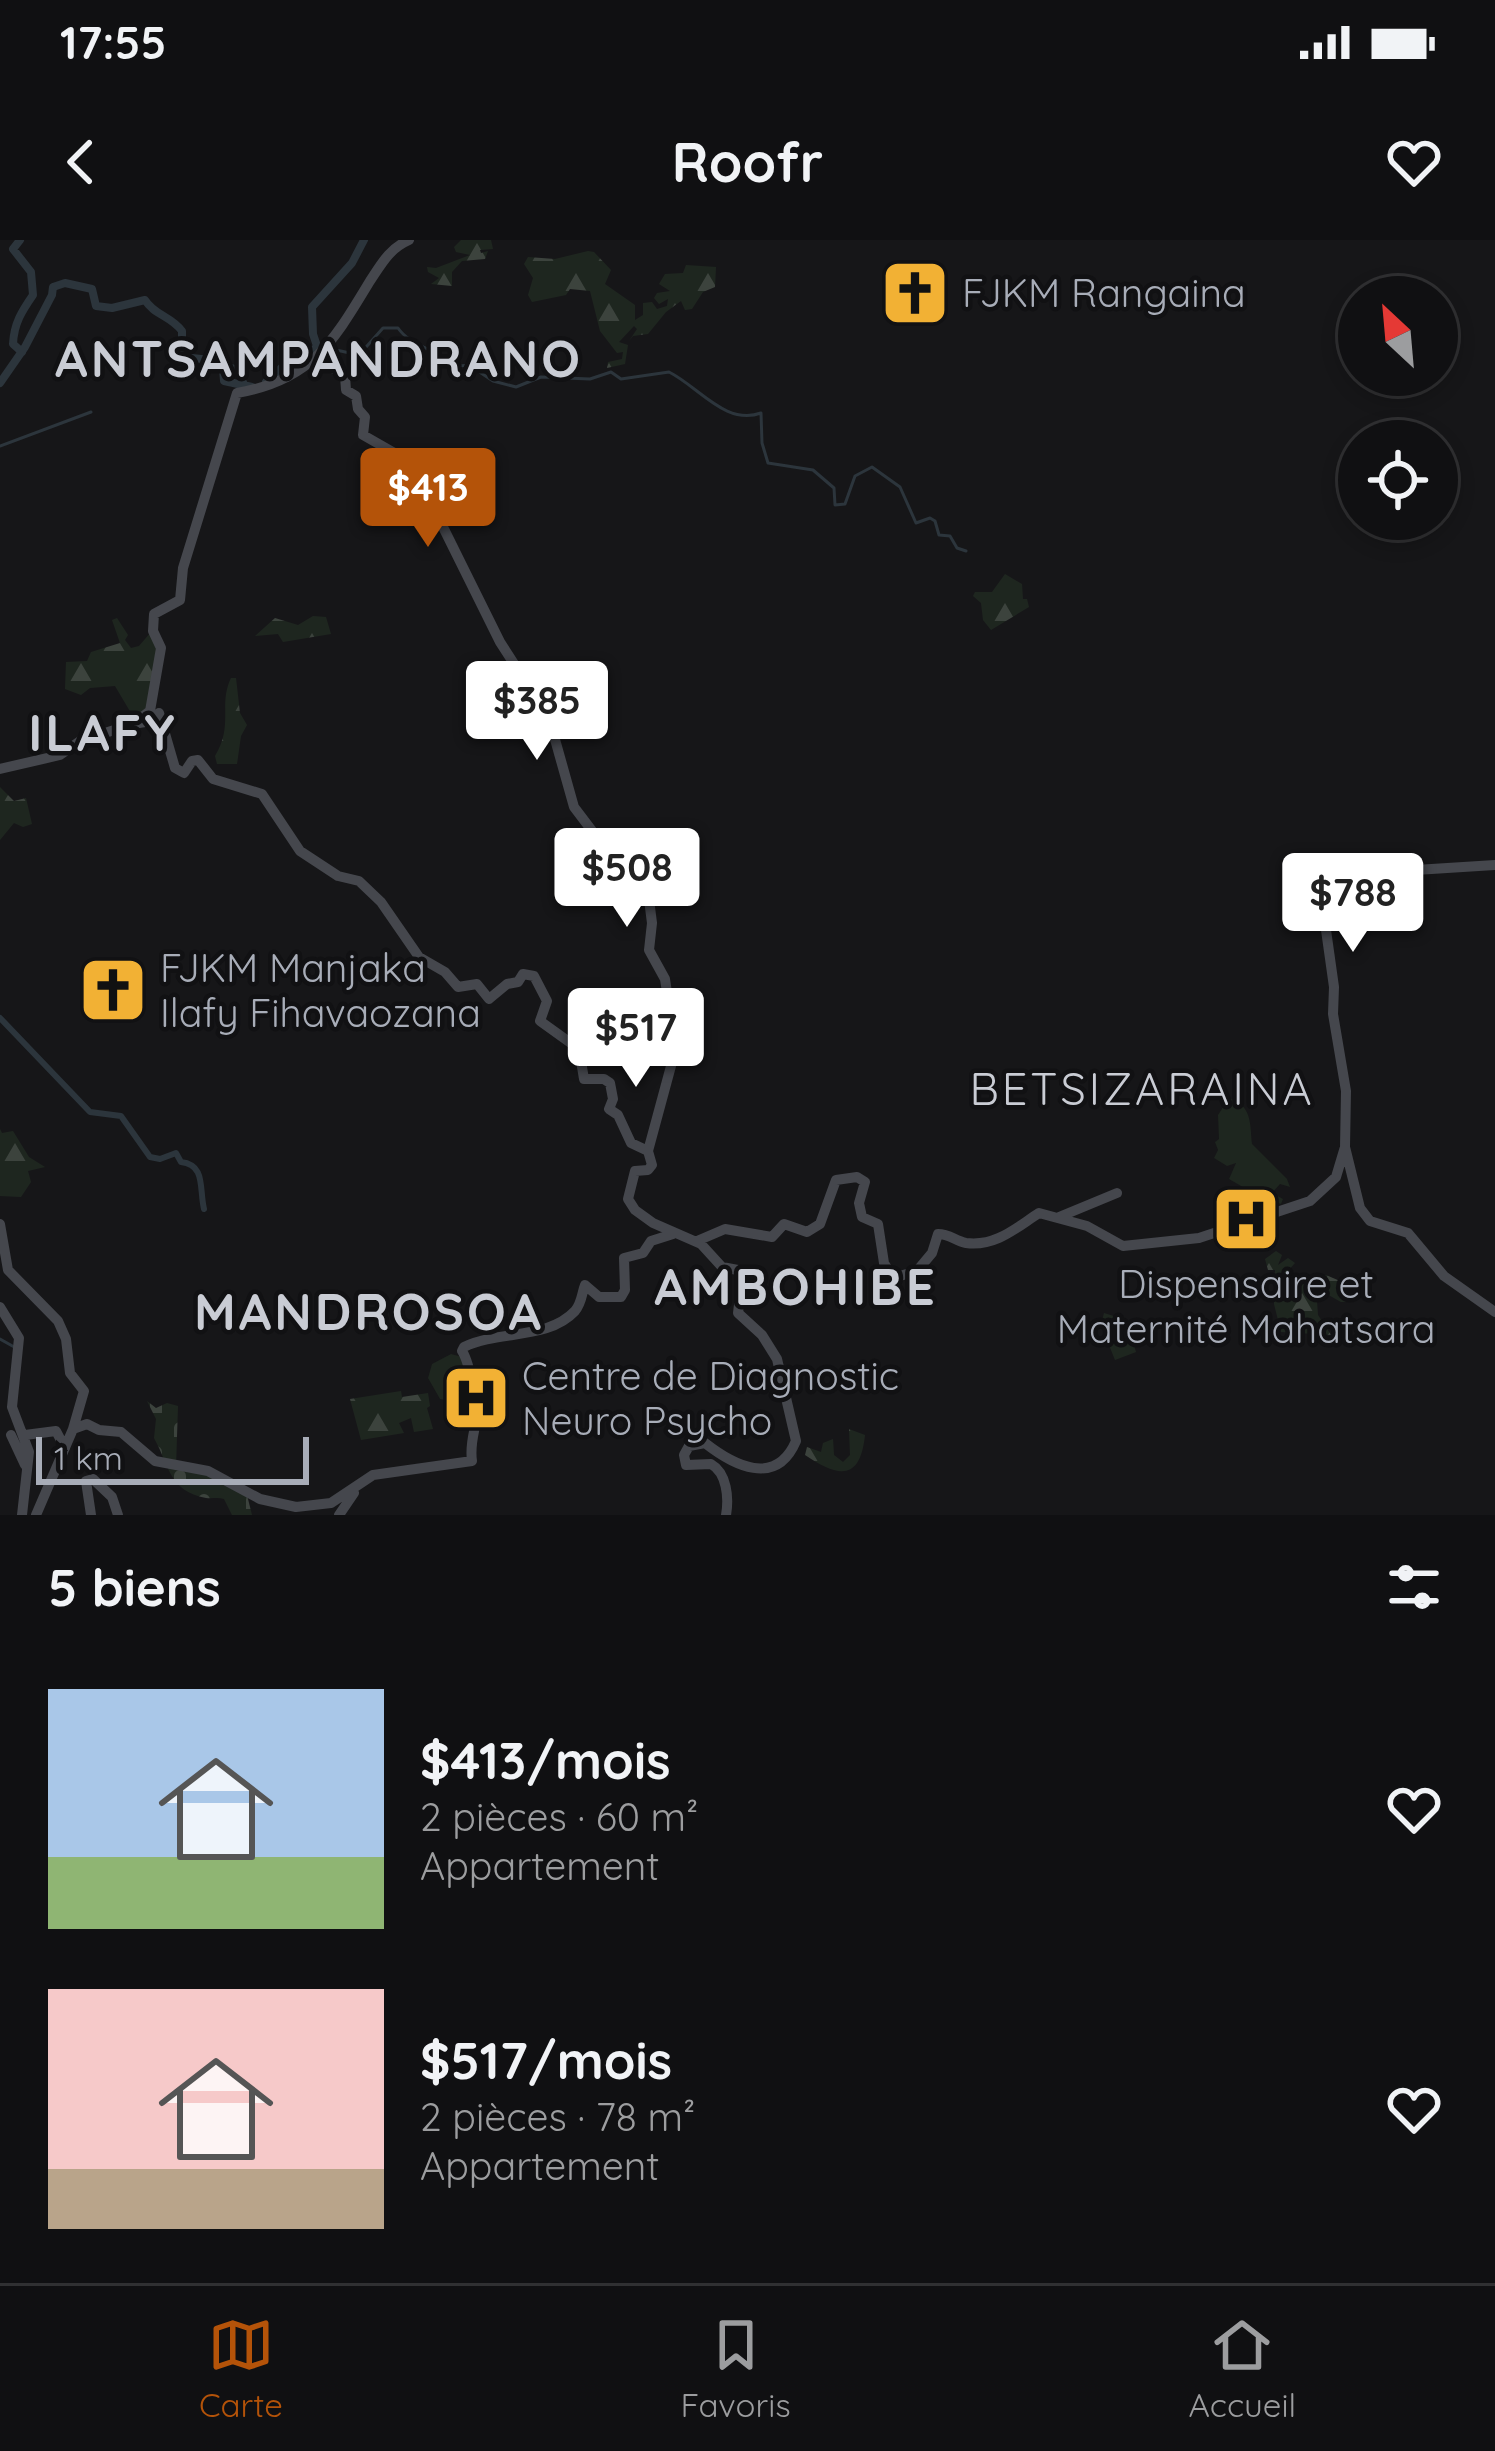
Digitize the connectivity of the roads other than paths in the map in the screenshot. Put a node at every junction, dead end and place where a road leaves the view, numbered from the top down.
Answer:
1 (409, 240) edge
2 (325, 351) junction
3 (133, 724) junction
4 (0, 769) edge
5 (1495, 865) edge
6 (1346, 1147) junction
7 (648, 1151) junction
8 (1117, 1193) dead end
9 (1059, 1217) junction
10 (0, 1225) edge
11 (674, 1234) junction
12 (694, 1241) junction
13 (2, 1247) edge
14 (0, 1307) edge
15 (1495, 1312) edge
16 (73, 1430) junction
17 (5, 1434) edge
18 (25, 1437) junction
19 (65, 1448) junction
20 (28, 1474) junction
21 (355, 1488) junction
22 (22, 1515) edge
23 (35, 1515) edge
24 (91, 1515) edge
25 (118, 1515) edge
26 (339, 1515) edge
27 (726, 1515) edge

1 - 2 street
2 - 3 street
2 - 7 street
3 - 4 street
3 - 7 street
5 - 6 street
6 - 9 street
6 - 15 street
7 - 11 street
8 - 9 street
9 - 12 street
10 - 13 street
11 - 12 street
11 - 21 street
12 - 27 street
13 - 16 street
14 - 18 street
16 - 19 street
16 - 21 street
17 - 18 street
17 - 20 street
18 - 19 street
18 - 20 street
19 - 23 street
20 - 22 street
21 - 26 street
24 - 25 street

